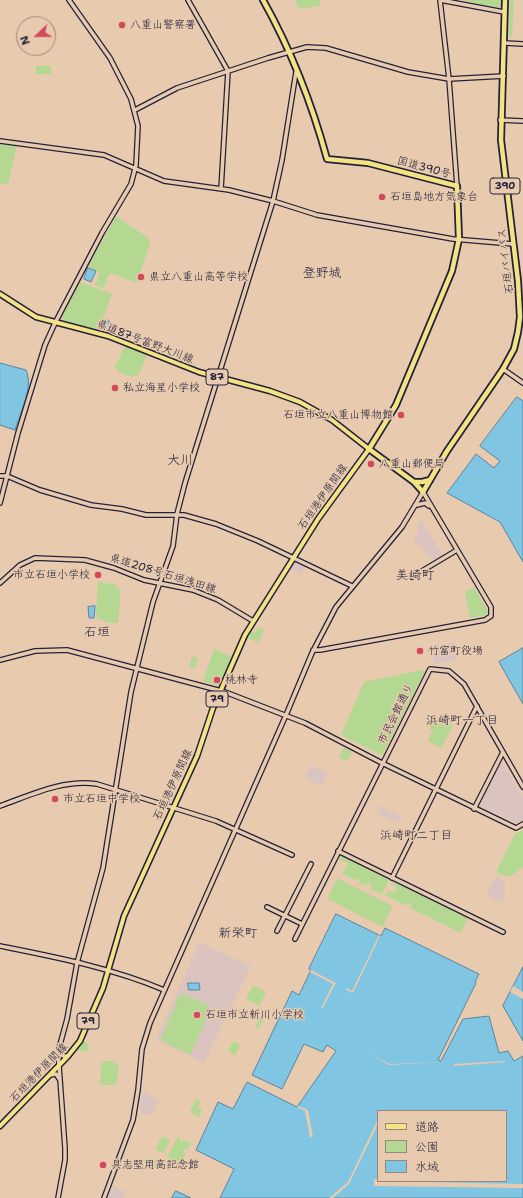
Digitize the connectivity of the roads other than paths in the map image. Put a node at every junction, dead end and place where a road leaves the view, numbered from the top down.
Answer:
1 (69, 0) edge
2 (188, 0) edge
3 (263, 0) edge
4 (440, 0) edge
5 (505, 0) edge
6 (504, 12) junction
7 (505, 43) junction
8 (523, 44) edge
9 (289, 52) junction
10 (228, 71) junction
11 (296, 72) junction
12 (504, 76) junction
13 (449, 79) junction
14 (135, 110) junction
15 (500, 120) junction
16 (523, 121) edge
17 (0, 141) edge
18 (136, 167) junction
19 (457, 186) junction
20 (221, 189) junction
21 (273, 201) junction
22 (459, 239) junction
23 (513, 244) junction
24 (0, 294) edge
25 (522, 317) edge
26 (55, 323) junction
27 (503, 369) junction
28 (219, 378) junction
29 (523, 383) edge
30 (369, 449) junction
31 (0, 476) edge
32 (7, 476) junction
33 (430, 480) junction
34 (414, 482) junction
35 (423, 492) junction
36 (0, 503) edge
37 (416, 505) junction
38 (432, 507) junction
39 (177, 514) junction
40 (457, 550) junction
41 (293, 559) junction
42 (412, 577) dead end
43 (0, 583) edge
44 (160, 584) junction
45 (352, 586) junction
46 (253, 621) junction
47 (313, 650) junction
48 (0, 660) edge
49 (137, 668) junction
50 (221, 691) junction
51 (477, 706) junction
52 (286, 715) junction
53 (503, 752) junction
54 (382, 763) junction
55 (523, 787) edge
56 (114, 789) junction
57 (436, 789) junction
58 (0, 806) edge
59 (173, 809) junction
60 (474, 809) junction
61 (523, 824) edge
62 (236, 829) junction
63 (338, 851) junction
64 (292, 855) dead end
65 (311, 864) dead end
66 (392, 878) junction
67 (267, 906) dead end
68 (285, 916) junction
69 (302, 924) junction
70 (277, 930) dead end
71 (503, 932) dead end
72 (295, 939) dead end
73 (0, 946) edge
74 (77, 963) junction
75 (108, 972) junction
76 (164, 990) junction
77 (58, 1052) junction
78 (68, 1056) junction
79 (59, 1064) junction
80 (48, 1075) junction
81 (61, 1081) junction
82 (0, 1126) edge
83 (58, 1198) edge
84 (104, 1198) edge

1 - 14 street
2 - 10 street
3 - 9 highway, 国道390号
4 - 6 street
4 - 13 street
5 - 6 highway, 石垣バイパス / 390
6 - 7 highway, 石垣バイパス / 390
7 - 8 street
7 - 12 highway, 石垣バイパス / 390
9 - 10 street
9 - 11 highway, 国道390号
9 - 13 street
10 - 14 street
10 - 20 street
11 - 19 highway, 国道390号
11 - 21 street
12 - 13 street
12 - 15 highway, 石垣バイパス / 390
13 - 19 street
14 - 18 street
15 - 16 street
15 - 23 highway, 石垣バイパス / 390
17 - 18 street
18 - 20 street
18 - 26 street
19 - 22 highway, 国道390号
20 - 21 street
21 - 22 street
21 - 28 street
22 - 23 street
22 - 30 highway, 国道390号
23 - 25 highway, 石垣バイパス / 390
24 - 26 main road, 県道87号富野大川線 / 87
25 - 27 highway, 石垣バイパス / 390
26 - 28 main road, 県道87号富野大川線 / 87
26 - 32 street
27 - 29 street
27 - 33 highway, 石垣バイパス / 390
28 - 30 main road, 県道87号富野大川線 / 87
28 - 39 street
30 - 34 highway
30 - 41 main road, 石垣港伊原間線 / 79
31 - 32 street
32 - 36 street
32 - 39 street
33 - 34 highway
33 - 35 highway, 石垣バイパス / 390
34 - 35 highway
35 - 37 street
35 - 38 street
37 - 38 street
37 - 45 street
38 - 40 street
39 - 41 street
39 - 44 street
40 - 42 street
40 - 47 street
41 - 45 street
41 - 46 main road, 石垣港伊原間線 / 79
43 - 44 street, 県道208号石垣浅田線
44 - 46 street, 県道208号石垣浅田線
44 - 49 street
45 - 47 street
46 - 50 main road, 石垣港伊原間線 / 79
47 - 52 street
48 - 49 street
49 - 50 street
49 - 56 street
50 - 52 street
50 - 59 main road, 石垣港伊原間線 / 79
51 - 53 street
51 - 54 street, 市民会館通り
51 - 57 street
52 - 54 street
52 - 62 street
53 - 55 street
53 - 60 street
54 - 57 street
54 - 63 street, 市民会館通り
56 - 58 street
56 - 59 street
56 - 74 street
57 - 60 street
57 - 66 street
59 - 62 street
59 - 75 main road, 石垣港伊原間線 / 79
60 - 61 street
62 - 64 street
62 - 76 street
63 - 66 street
63 - 69 street, 市民会館通り
65 - 68 street
66 - 71 street
67 - 68 street
68 - 69 street
68 - 70 street
69 - 72 street, 市民会館通り
73 - 74 street
74 - 75 street
74 - 77 street
75 - 76 street
75 - 78 main road, 石垣港伊原間線 / 79
76 - 84 street
77 - 78 street
77 - 79 street
78 - 79 main road, 石垣港伊原間線 / 79
79 - 80 main road, 石垣港伊原間線 / 79
79 - 81 street
80 - 81 street
80 - 82 main road, 石垣港伊原間線 / 79
81 - 83 street

